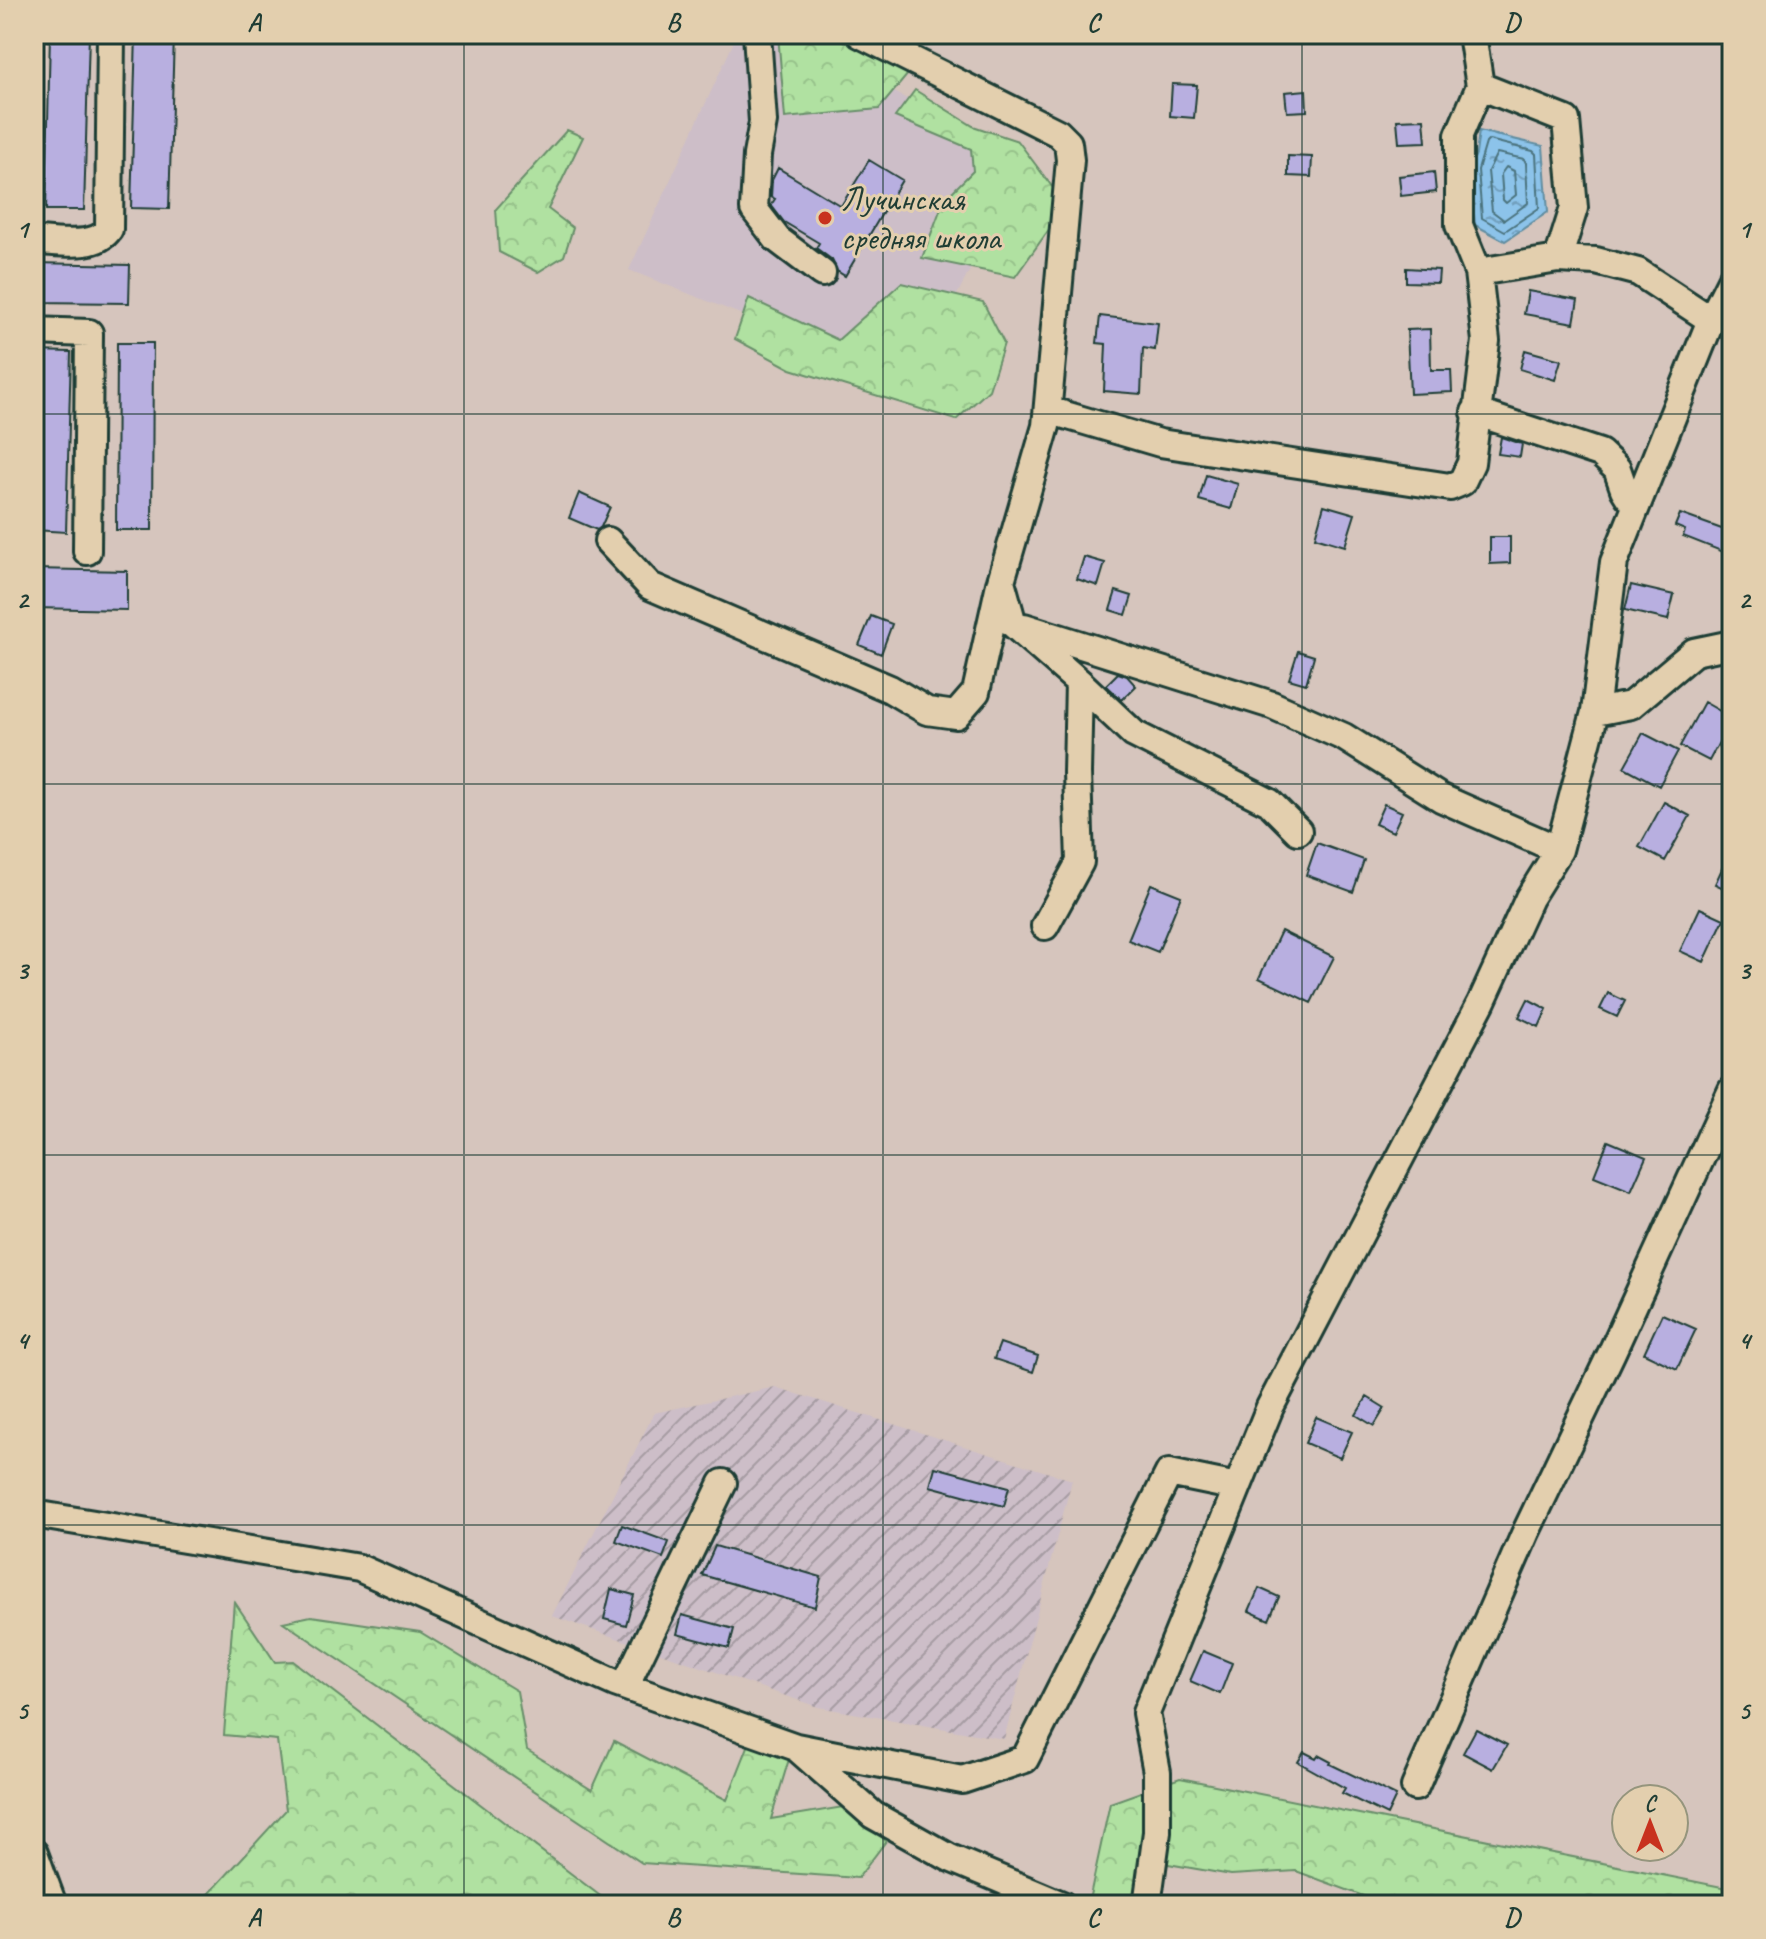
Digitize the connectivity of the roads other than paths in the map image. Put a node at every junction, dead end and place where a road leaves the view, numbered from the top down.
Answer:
1 (111, 34) edge
2 (757, 34) edge
3 (860, 34) edge
4 (1472, 34) edge
5 (1480, 86) junction
6 (34, 241) edge
7 (1558, 259) junction
8 (1478, 272) junction
9 (822, 273) dead end
10 (1732, 278) edge
11 (1711, 320) junction
12 (34, 331) edge
13 (1048, 410) junction
14 (1475, 412) junction
15 (1638, 501) junction
16 (608, 541) dead end
17 (87, 551) dead end
18 (1001, 581) junction
19 (1013, 624) junction
20 (1732, 644) edge
21 (1079, 682) junction
22 (1595, 712) junction
23 (1298, 831) dead end
24 (1559, 850) junction
25 (1045, 926) dead end
26 (1732, 1090) edge
27 (723, 1483) dead end
28 (1237, 1487) junction
29 (34, 1514) edge
30 (625, 1686) junction
31 (796, 1747) junction
32 (1415, 1787) dead end
33 (34, 1853) edge
34 (53, 1905) edge
35 (1062, 1905) edge
36 (1147, 1905) edge

1 - 6 street
2 - 9 street
3 - 13 street
4 - 5 street
5 - 7 street
5 - 8 street
7 - 8 street
7 - 11 street
8 - 14 street
10 - 11 street
11 - 15 street
12 - 17 street
13 - 14 street
13 - 18 street
14 - 15 street
15 - 22 street
16 - 18 street
18 - 19 street
19 - 21 street
19 - 24 street
20 - 22 street
21 - 23 street
21 - 25 street
22 - 24 street
24 - 28 street
26 - 32 street
27 - 30 street
28 - 31 street
28 - 36 street
29 - 30 street
30 - 31 street
31 - 35 street
33 - 34 street

